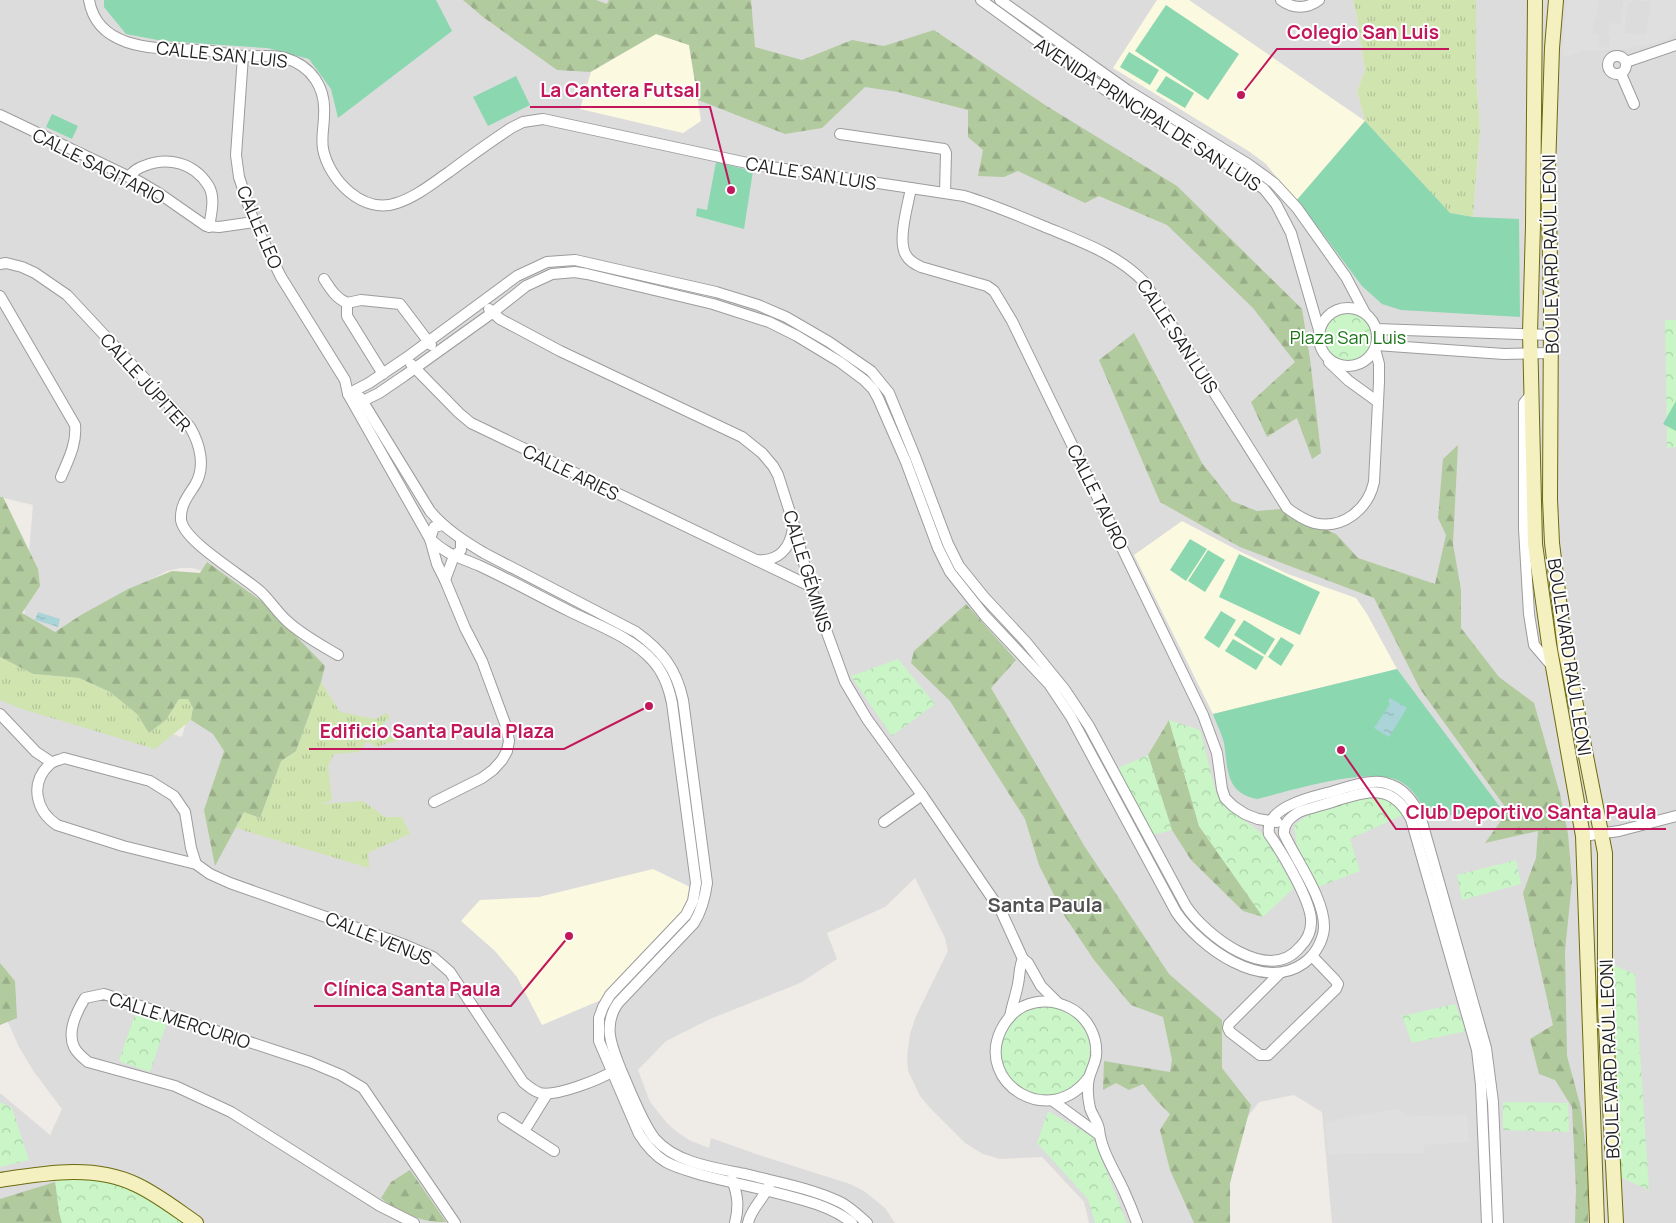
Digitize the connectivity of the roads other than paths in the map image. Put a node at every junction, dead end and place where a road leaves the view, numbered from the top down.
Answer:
1 (89, 0) edge
2 (981, 0) edge
3 (1000, 0) edge
4 (1281, 0) edge
5 (1319, 0) edge
6 (1535, 0) edge
7 (1556, 0) edge
8 (1676, 39) edge
9 (1676, 45) edge
10 (1665, 49) junction
11 (243, 56) junction
12 (1626, 62) junction
13 (1621, 74) junction
14 (1634, 104) dead end
15 (0, 115) edge
16 (840, 134) dead end
17 (129, 177) junction
18 (911, 188) junction
19 (944, 193) junction
20 (254, 222) junction
21 (209, 227) junction
22 (0, 264) edge
23 (324, 279) dead end
24 (692, 287) junction
25 (0, 296) edge
26 (690, 299) junction
27 (484, 303) junction
28 (347, 304) junction
29 (1365, 313) junction
30 (492, 314) junction
31 (1376, 329) junction
32 (1319, 330) junction
33 (1530, 333) junction
34 (1551, 335) junction
35 (428, 341) junction
36 (1375, 347) junction
37 (436, 352) junction
38 (1532, 352) junction
39 (1551, 353) junction
40 (1327, 356) junction
41 (406, 358) junction
42 (395, 366) junction
43 (414, 368) junction
44 (383, 374) junction
45 (404, 376) junction
46 (369, 383) junction
47 (352, 392) junction
48 (379, 393) junction
49 (1378, 402) junction
50 (359, 403) junction
51 (61, 477) dead end
52 (443, 525) junction
53 (794, 525) junction
54 (430, 539) junction
55 (461, 539) junction
56 (454, 556) junction
57 (754, 559) junction
58 (445, 580) junction
59 (810, 586) junction
60 (338, 655) dead end
61 (0, 714) edge
62 (51, 762) junction
63 (922, 795) junction
64 (434, 802) dead end
65 (1676, 816) edge
66 (1272, 820) junction
67 (884, 822) dead end
68 (1285, 825) junction
69 (1602, 833) junction
70 (1583, 836) junction
71 (196, 864) junction
72 (1312, 956) junction
73 (1023, 959) junction
74 (1280, 973) junction
75 (1058, 1003) junction
76 (1010, 1017) junction
77 (615, 1069) junction
78 (1089, 1077) junction
79 (546, 1094) junction
80 (1053, 1101) junction
81 (503, 1118) dead end
82 (1482, 1124) junction
83 (1495, 1124) junction
84 (524, 1131) junction
85 (1098, 1134) junction
86 (554, 1151) dead end
87 (733, 1172) junction
88 (0, 1180) edge
89 (733, 1183) junction
90 (768, 1186) junction
91 (196, 1223) edge
92 (414, 1223) edge
93 (455, 1223) edge
94 (735, 1223) edge
95 (748, 1223) edge
96 (852, 1223) edge
97 (867, 1223) edge
98 (1137, 1223) edge
99 (1487, 1223) edge
100 (1498, 1223) edge
101 (1597, 1223) edge
102 (1616, 1223) edge

1 - 11 street, CALLE SAN LUIS
2 - 32 street, AVENIDA PRINCIPAL DE SAN LUIS
3 - 29 street, AVENIDA PRINCIPAL DE SAN LUIS
4 - 5 street
6 - 33 main road, BOULEVARD RAÚL LEONI
7 - 34 main road, BOULEVARD RAÚL LEONI
8 - 10 street
9 - 10 street
10 - 12 street
11 - 18 street, CALLE SAN LUIS
11 - 20 street, CALLE LEO
12 - 13 street
12 - 13 street
13 - 14 street
15 - 17 street, CALLE SAGITARIO
16 - 19 street
17 - 21 street, CALLE SAGITARIO
17 - 21 street
18 - 19 street, CALLE SAN LUIS
18 - 66 street, CALLE TAURO
19 - 49 street, CALLE SAN LUIS
20 - 21 street
20 - 47 street, CALLE LEO
22 - 60 street, CALLE JÚPITER
23 - 28 street
24 - 26 street
24 - 27 street
24 - 66 street
25 - 51 street
26 - 30 street
26 - 74 street
27 - 30 street, CALLE GÉMINIS
27 - 35 street
28 - 35 street
28 - 44 street
29 - 31 street
29 - 32 street
30 - 37 street
30 - 53 street, CALLE GÉMINIS
31 - 33 street
31 - 36 street
32 - 40 street
33 - 34 street
33 - 38 main road, BOULEVARD RAÚL LEONI
34 - 39 main road, BOULEVARD RAÚL LEONI
35 - 37 street
35 - 41 street
36 - 38 street
36 - 40 street
36 - 49 street, CALLE SAN LUIS
37 - 43 street
38 - 39 street
38 - 70 main road, BOULEVARD RAÚL LEONI
39 - 69 main road, BOULEVARD RAÚL LEONI
40 - 49 street
41 - 42 street
41 - 43 street, CALLE ARIES
42 - 44 street
42 - 45 street
43 - 45 street
43 - 57 street, CALLE ARIES
44 - 46 street
45 - 48 street
46 - 47 street
46 - 48 street
47 - 50 street
48 - 50 street
50 - 52 street
50 - 54 street
52 - 54 street
52 - 55 street
53 - 57 street
53 - 59 street, CALLE GÉMINIS
54 - 56 street
54 - 58 street
55 - 56 street
55 - 77 street
56 - 58 street
56 - 77 street
57 - 59 street, CALLE ARIES
58 - 64 street
59 - 63 street, CALLE GÉMINIS
61 - 62 street
62 - 71 street
62 - 71 street, CALLE VENUS
63 - 67 street
63 - 73 street, CALLE GÉMINIS
65 - 69 street
66 - 68 street, CALLE TAURO
66 - 83 street
68 - 72 street
68 - 82 street
69 - 70 street
69 - 102 main road, BOULEVARD RAÚL LEONI
70 - 101 main road, BOULEVARD RAÚL LEONI
71 - 79 street, CALLE VENUS
72 - 74 street
72 - 74 street
73 - 75 street, CALLE GÉMINIS
73 - 76 street
75 - 76 street, CALLE GÉMINIS
75 - 78 street, CALLE GÉMINIS
76 - 80 street
77 - 79 street
77 - 87 street
77 - 89 street
78 - 80 street, CALLE GÉMINIS
78 - 85 street, CALLE GÉMINIS
79 - 84 street
80 - 85 street
81 - 84 street
82 - 83 street
82 - 99 street
83 - 100 street
84 - 86 street
85 - 98 street, CALLE GÉMINIS
87 - 89 street
87 - 90 street
88 - 91 main road
89 - 90 street
89 - 94 street
90 - 95 street
90 - 96 street
90 - 97 street
92 - 93 street, CALLE MERCURIO

